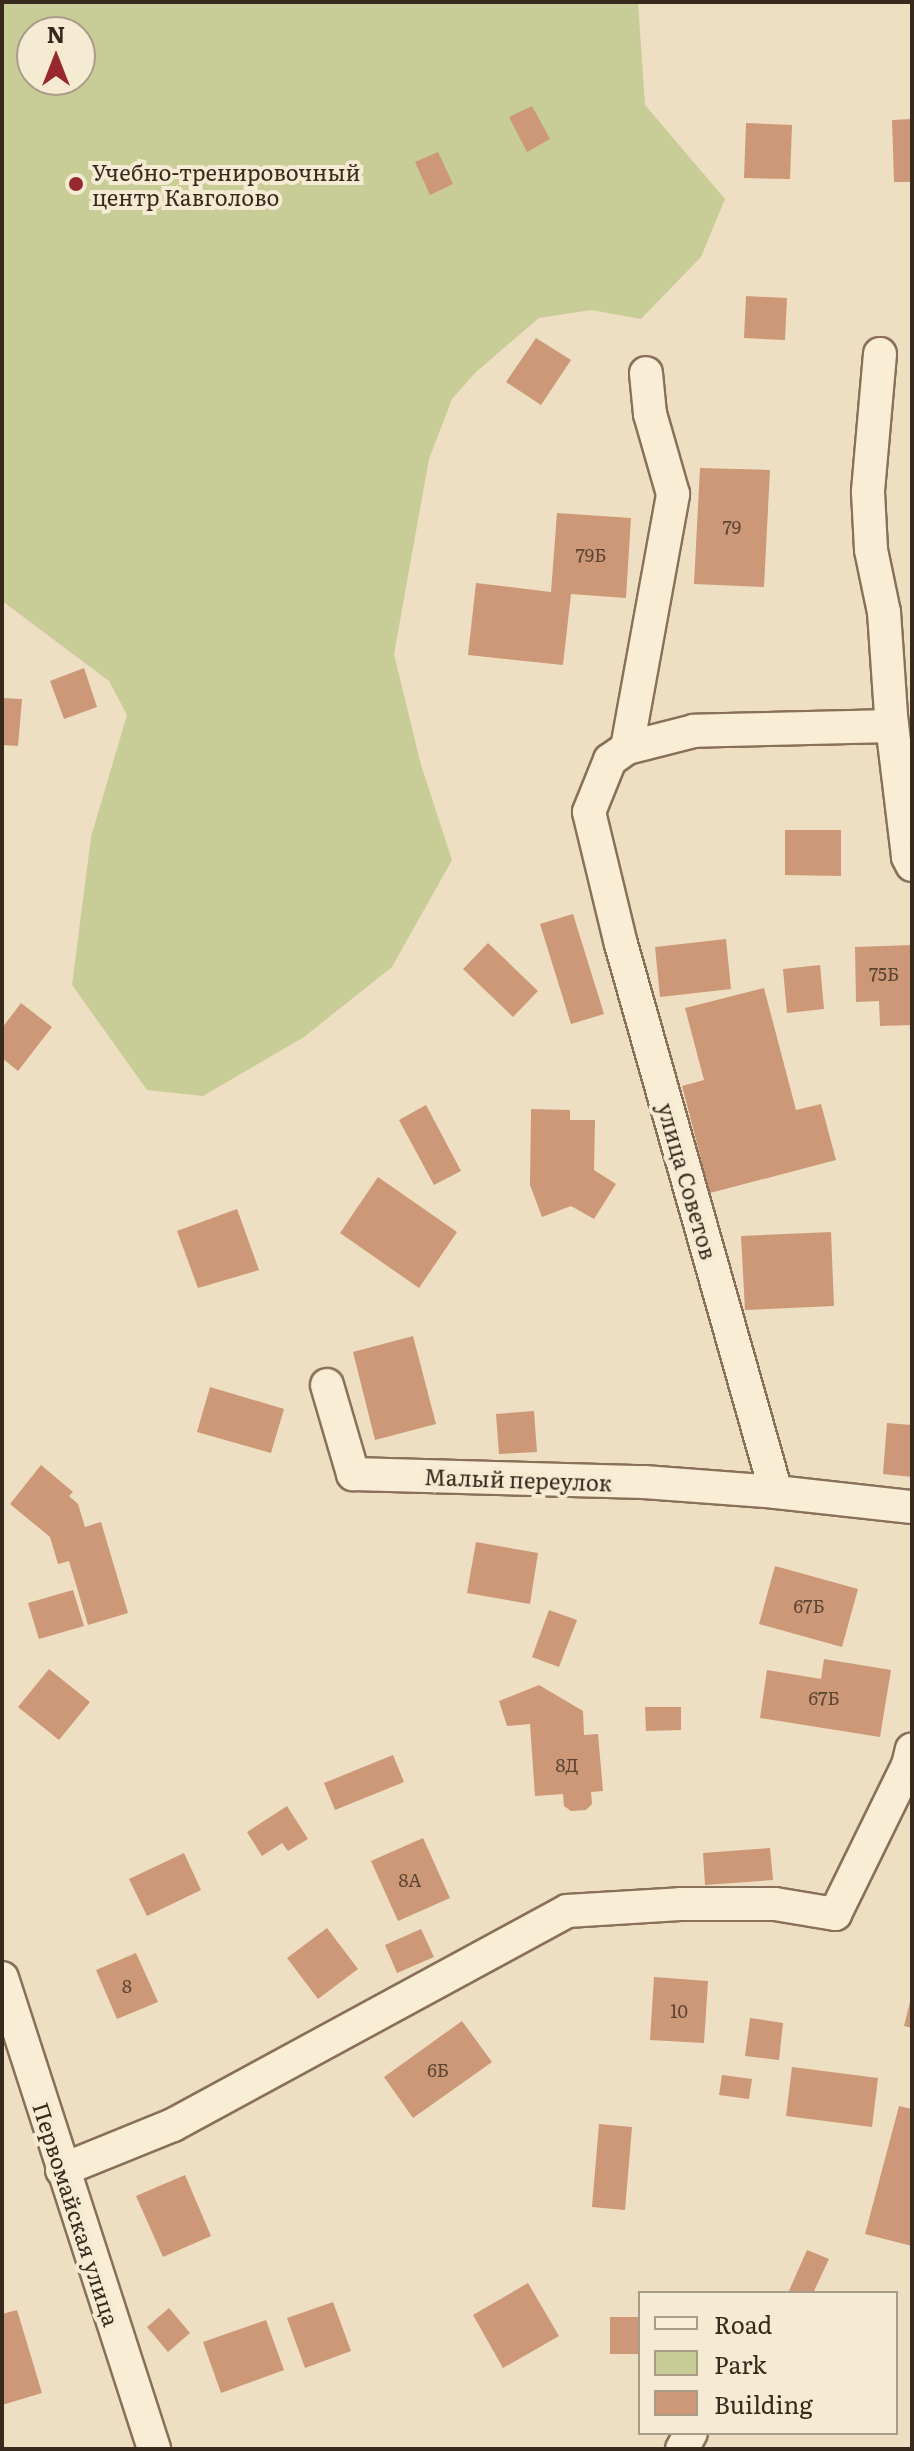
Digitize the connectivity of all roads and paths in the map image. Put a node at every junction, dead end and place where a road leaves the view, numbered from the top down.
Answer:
1 (880, 354) dead end
2 (646, 373) dead end
3 (892, 726) junction
4 (627, 748) junction
5 (912, 865) edge
6 (327, 1385) dead end
7 (776, 1492) junction
8 (912, 1507) edge
9 (912, 1749) edge
10 (2, 1978) edge
11 (62, 2170) junction
12 (154, 2449) edge

1 - 3 street
2 - 4 street, улица Советов
3 - 4 street
3 - 5 street
4 - 7 street, улица Советов
6 - 7 street, Малый переулок
7 - 8 street
9 - 11 street
10 - 11 street, Первомайская улица
11 - 12 street, Первомайская улица

